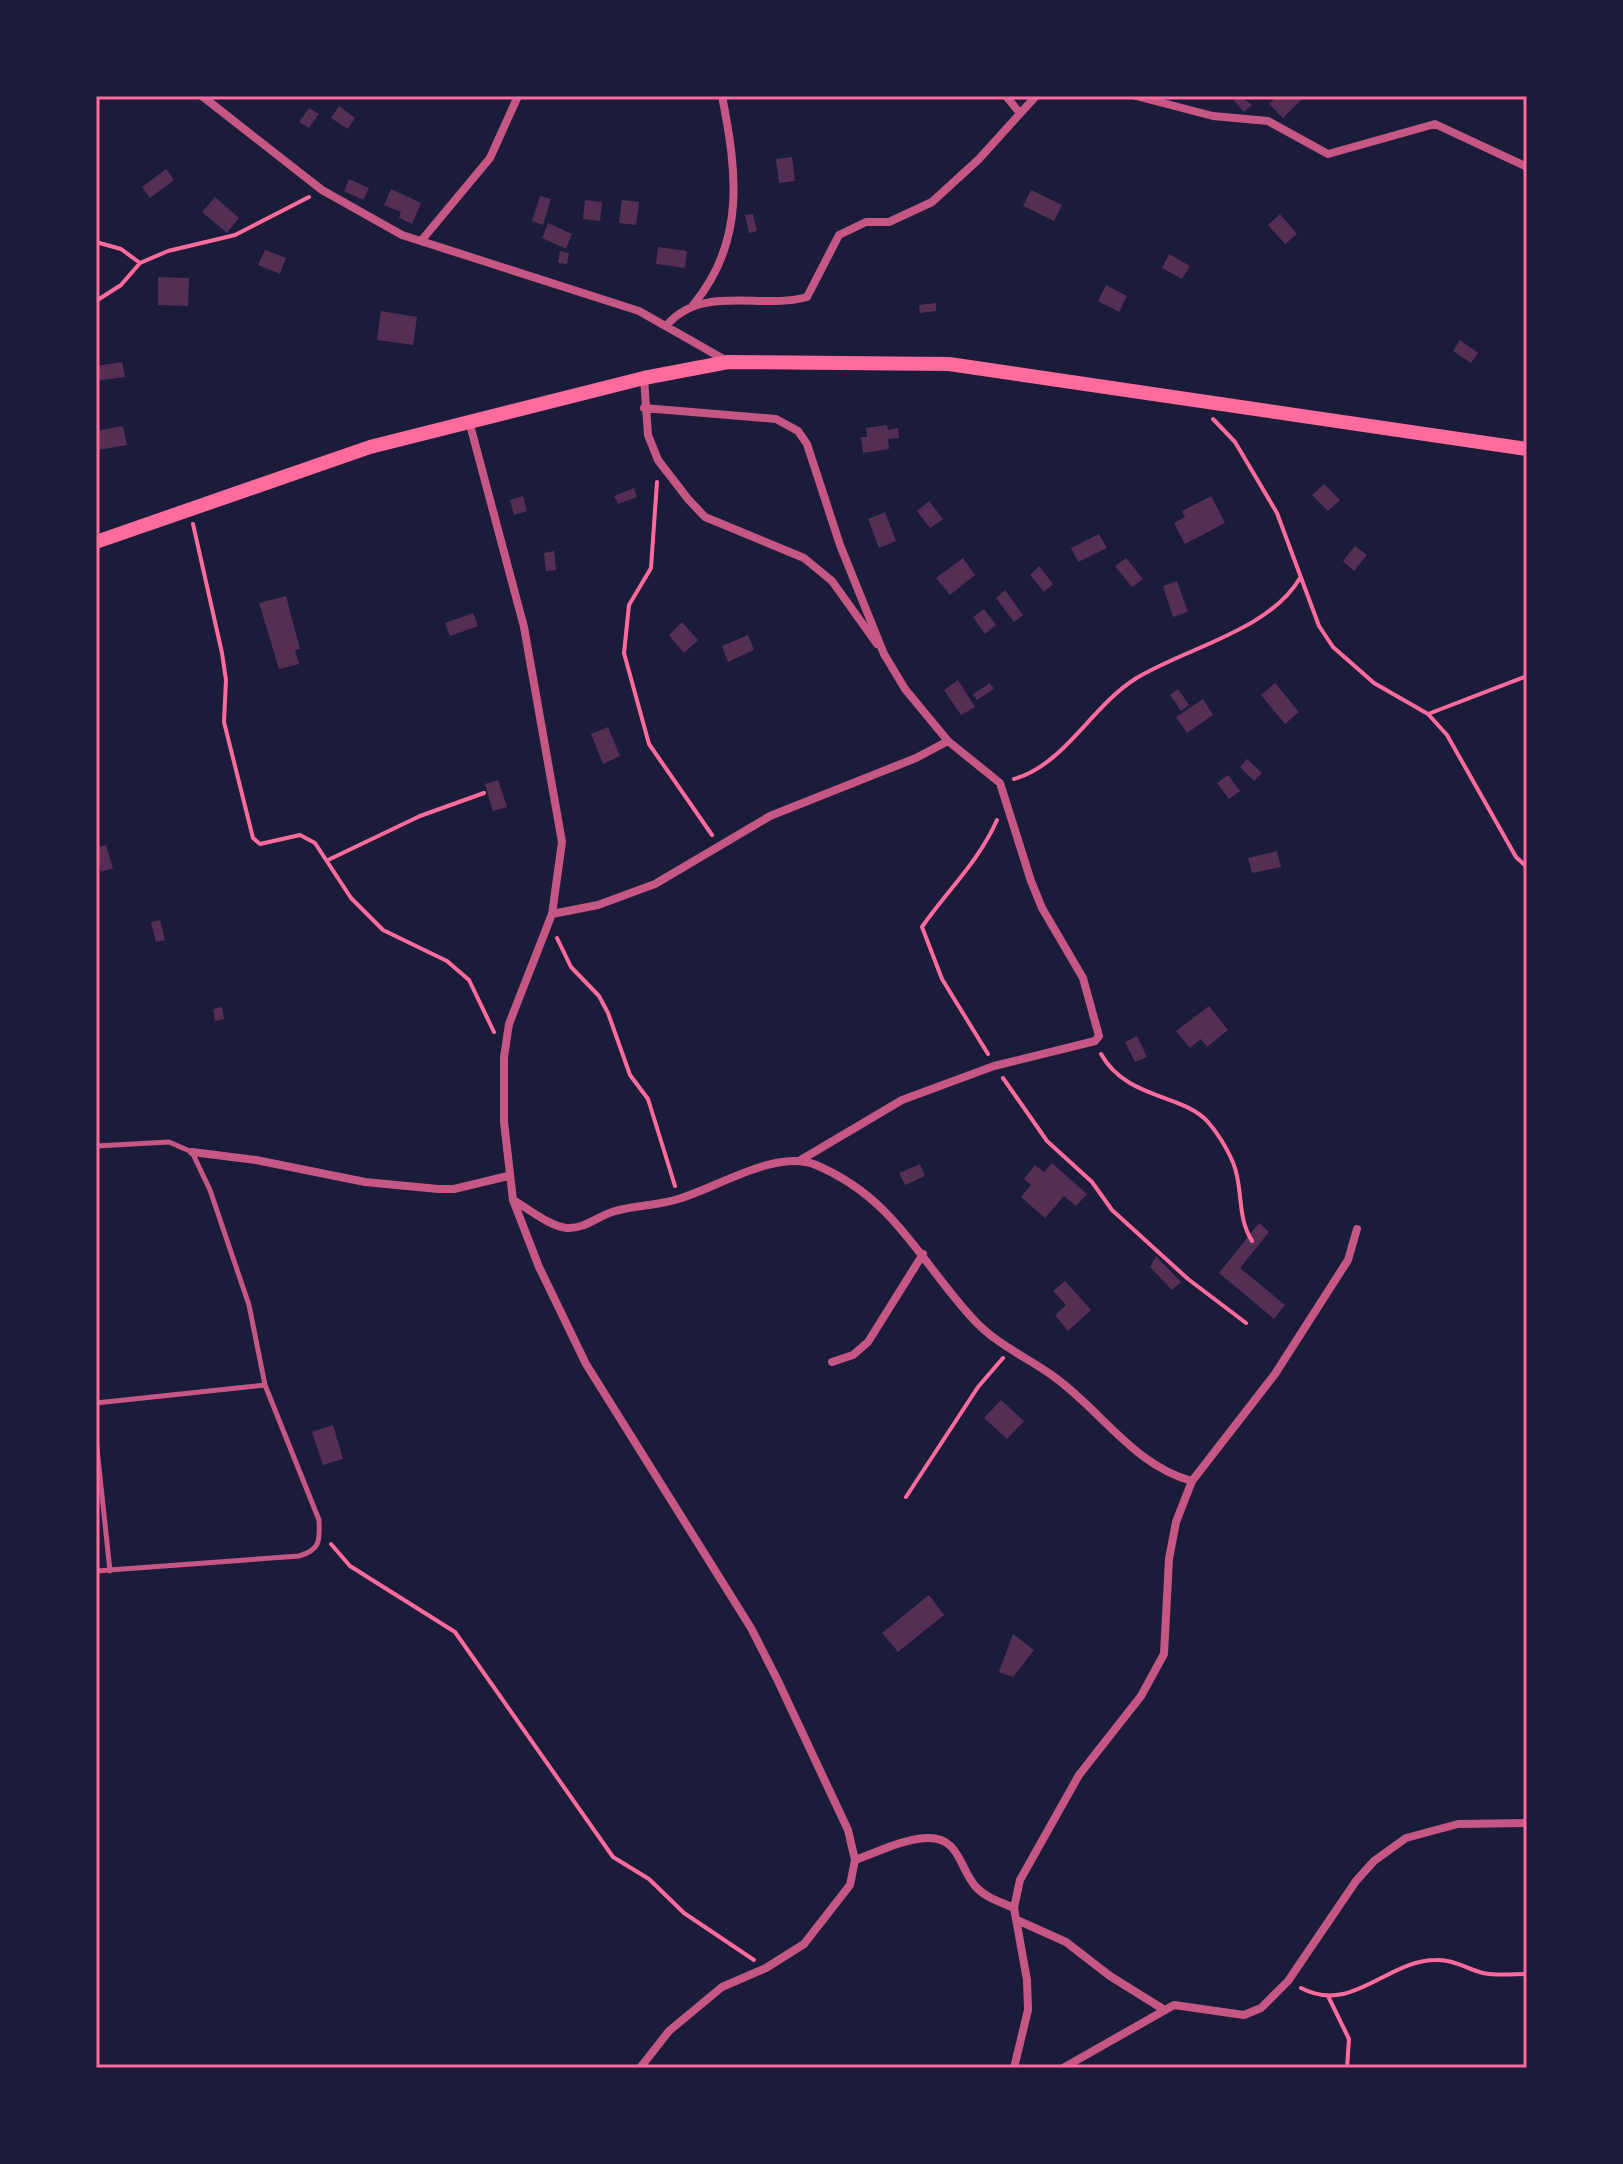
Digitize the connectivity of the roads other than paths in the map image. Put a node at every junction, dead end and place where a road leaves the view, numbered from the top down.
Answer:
1 (202, 96) edge
2 (518, 96) edge
3 (722, 96) edge
4 (1006, 96) edge
5 (1036, 96) edge
6 (1136, 96) edge
7 (1019, 112) junction
8 (1527, 167) edge
9 (421, 241) junction
10 (692, 306) junction
11 (667, 325) junction
12 (728, 362) junction
13 (644, 378) junction
14 (644, 408) junction
15 (469, 421) junction
16 (1527, 449) edge
17 (96, 542) edge
18 (884, 654) junction
19 (948, 741) junction
20 (550, 918) junction
21 (96, 1146) edge
22 (192, 1152) junction
23 (799, 1161) junction
24 (508, 1176) junction
25 (513, 1200) junction
26 (1357, 1229) dead end
27 (923, 1254) junction
28 (832, 1362) dead end
29 (265, 1385) junction
30 (96, 1403) edge
31 (96, 1439) edge
32 (1192, 1481) junction
33 (96, 1571) edge
34 (110, 1571) junction
35 (1527, 1823) edge
36 (855, 1860) junction
37 (1014, 1908) junction
38 (1017, 1920) junction
39 (1163, 2009) junction
40 (640, 2068) edge
41 (1014, 2068) edge
42 (1063, 2068) edge

1 - 9 street
2 - 9 street
3 - 10 street
4 - 7 street
5 - 7 street
6 - 8 street
7 - 10 street
9 - 11 street
10 - 11 street
11 - 12 street
12 - 13 main road
12 - 16 main road
13 - 14 street
13 - 15 main road
14 - 18 street
14 - 18 street
15 - 17 main road
15 - 20 street
18 - 19 street
19 - 20 street
19 - 23 street
20 - 24 street
21 - 22 lane
22 - 24 street
22 - 29 lane
23 - 25 street
23 - 27 street
24 - 25 street
25 - 36 street
26 - 32 street
27 - 28 street
27 - 32 street
29 - 30 lane
29 - 34 lane
31 - 34 lane
32 - 37 street
33 - 34 lane
35 - 39 street
36 - 37 street
36 - 40 street
37 - 38 street
38 - 39 street
38 - 41 street
39 - 42 street

